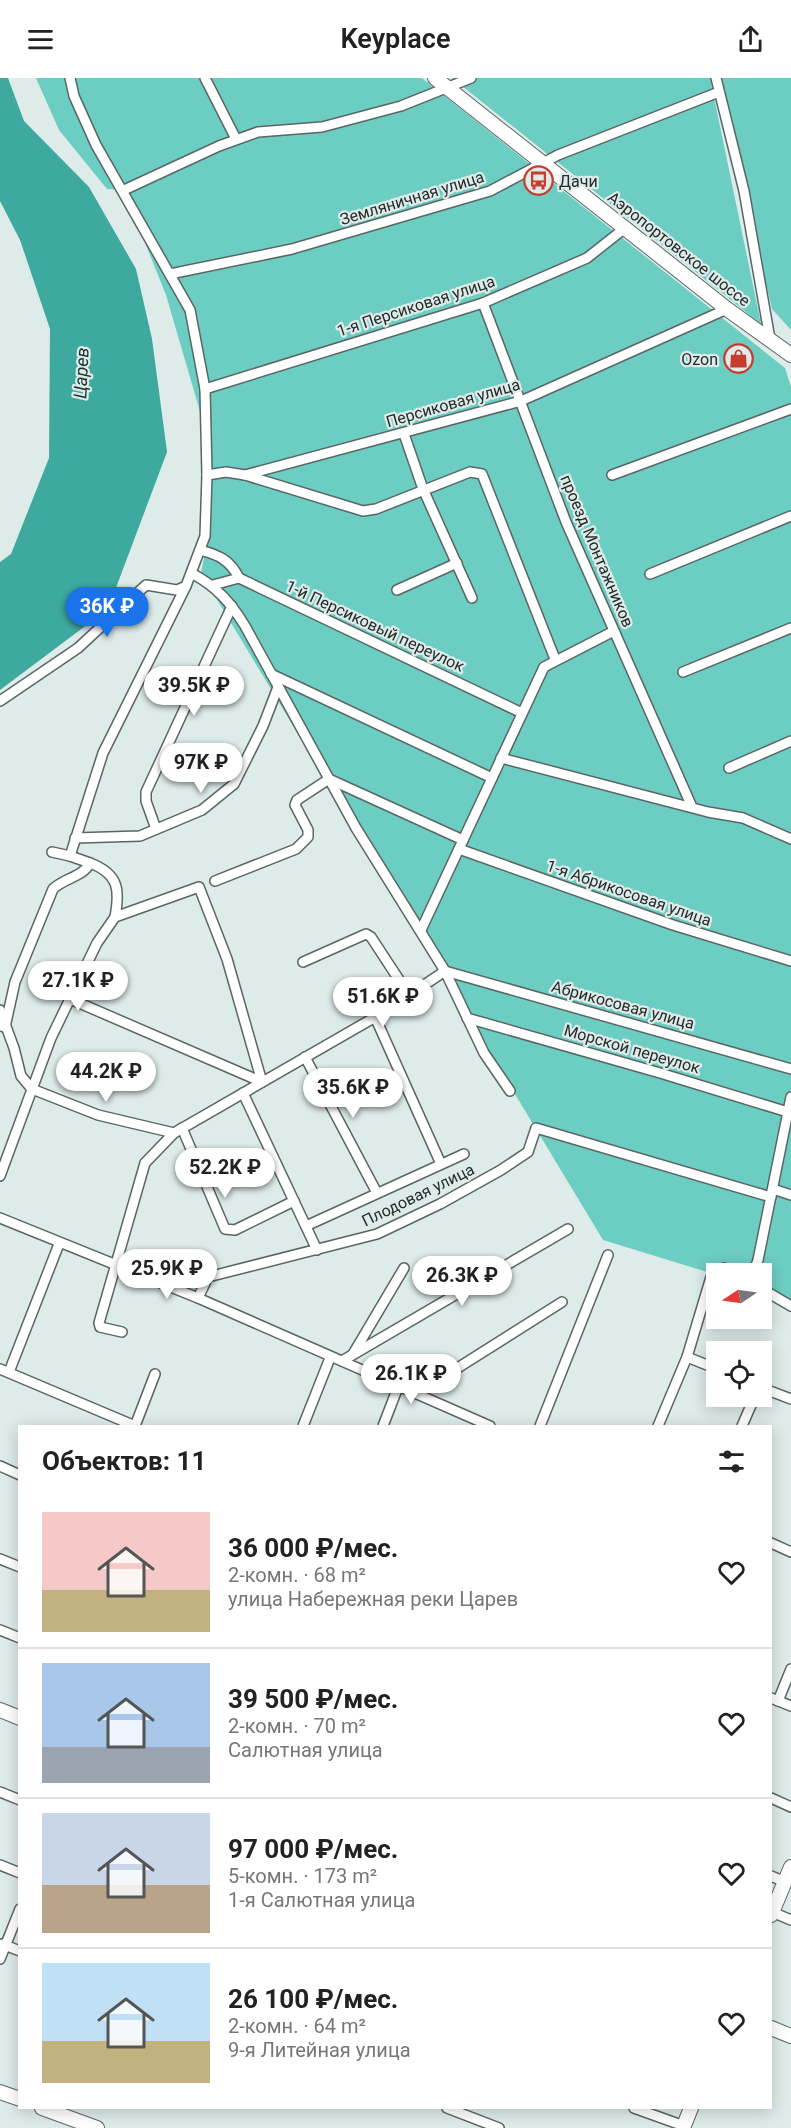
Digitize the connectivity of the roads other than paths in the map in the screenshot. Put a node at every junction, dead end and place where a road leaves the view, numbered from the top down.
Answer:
1 (70, 78) edge
2 (205, 78) edge
3 (435, 78) edge
4 (471, 78) edge
5 (716, 78) edge
6 (447, 88) junction
7 (719, 92) junction
8 (236, 139) junction
9 (544, 164) junction
10 (124, 190) junction
11 (625, 228) junction
12 (170, 274) junction
13 (483, 303) junction
14 (727, 309) junction
15 (770, 339) junction
16 (791, 355) edge
17 (791, 360) edge
18 (206, 389) junction
19 (521, 401) junction
20 (791, 409) edge
21 (404, 434) junction
22 (207, 475) junction
23 (244, 475) junction
24 (612, 475) dead end
25 (423, 489) junction
26 (791, 516) edge
27 (200, 549) junction
28 (457, 563) junction
29 (193, 574) junction
30 (650, 574) dead end
31 (239, 578) junction
32 (213, 585) junction
33 (186, 586) junction
34 (397, 591) dead end
35 (472, 598) dead end
36 (232, 606) junction
37 (791, 628) edge
38 (614, 631) junction
39 (555, 659) junction
40 (683, 672) dead end
41 (272, 674) junction
42 (278, 687) junction
43 (0, 701) edge
44 (522, 713) junction
45 (791, 741) edge
46 (501, 758) junction
47 (729, 768) dead end
48 (492, 778) junction
49 (329, 779) junction
50 (692, 807) junction
51 (156, 829) junction
52 (75, 838) junction
53 (791, 839) edge
54 (461, 845) junction
55 (52, 852) dead end
56 (70, 856) junction
57 (90, 863) junction
58 (215, 881) dead end
59 (115, 917) junction
60 (421, 930) junction
61 (791, 961) edge
62 (303, 962) dead end
63 (445, 971) junction
64 (409, 995) junction
65 (70, 999) junction
66 (0, 1010) edge
67 (375, 1017) junction
68 (467, 1018) junction
69 (3, 1027) edge
70 (305, 1057) junction
71 (791, 1069) edge
72 (262, 1082) junction
73 (32, 1089) junction
74 (510, 1091) dead end
75 (243, 1093) junction
76 (791, 1097) edge
77 (789, 1113) edge
78 (178, 1131) junction
79 (464, 1154) dead end
80 (441, 1164) junction
81 (0, 1176) edge
82 (377, 1193) junction
83 (772, 1193) junction
84 (791, 1195) edge
85 (294, 1200) junction
86 (0, 1218) edge
87 (306, 1226) junction
88 (568, 1229) dead end
89 (59, 1244) junction
90 (317, 1250) junction
91 (608, 1255) dead end
92 (114, 1263) junction
93 (756, 1263) edge
94 (404, 1268) dead end
95 (706, 1293) edge
96 (772, 1296) edge
97 (198, 1298) junction
98 (562, 1302) dead end
99 (791, 1306) edge
100 (122, 1332) dead end
101 (352, 1356) junction
102 (687, 1357) junction
103 (330, 1358) junction
104 (342, 1361) junction
105 (706, 1365) edge
106 (4, 1370) edge
107 (155, 1374) dead end
108 (398, 1387) junction
109 (772, 1392) edge
110 (418, 1393) junction
111 (791, 1400) edge
112 (750, 1407) edge
113 (133, 1425) edge
114 (135, 1425) edge
115 (303, 1425) edge
116 (383, 1425) edge
117 (488, 1425) edge
118 (540, 1425) edge
119 (658, 1425) edge
120 (742, 1425) edge
121 (0, 1466) edge
122 (18, 1474) edge
123 (772, 1543) edge
124 (791, 1551) edge
125 (0, 1559) edge
126 (18, 1566) edge
127 (0, 1630) edge
128 (18, 1637) edge
129 (791, 1669) edge
130 (774, 1699) edge
131 (791, 1707) edge
132 (0, 1710) edge
133 (18, 1717) edge
134 (0, 1792) edge
135 (772, 1798) edge
136 (18, 1799) edge
137 (791, 1807) edge
138 (0, 1865) edge
139 (791, 1867) edge
140 (18, 1871) edge
141 (772, 1876) edge
142 (785, 1882) junction
143 (18, 1914) edge
144 (772, 1914) edge
145 (791, 1920) edge
146 (3, 1944) edge
147 (18, 1950) edge
148 (0, 1959) edge
149 (772, 2028) edge
150 (791, 2036) edge
151 (0, 2092) edge
152 (18, 2098) edge
153 (45, 2109) edge
154 (450, 2109) edge
155 (637, 2109) edge
156 (691, 2109) edge
157 (683, 2127) edge
158 (97, 2128) edge
159 (499, 2128) edge

1 - 10 street
2 - 8 street
3 - 6 main road, Аэропортовское шоссе
4 - 6 street
5 - 7 street
6 - 8 street
6 - 9 main road, Аэропортовское шоссе
7 - 9 street, Земляничная улица
7 - 15 street
8 - 10 street
9 - 11 main road, Аэропортовское шоссе
9 - 12 street, Земляничная улица
10 - 12 street
11 - 13 street, 1-я Персиковая улица
11 - 14 main road, Аэропортовское шоссе
12 - 18 street
13 - 18 street, 1-я Персиковая улица
13 - 19 street, проезд Монтажников
14 - 15 main road, Аэропортовское шоссе
14 - 19 street, Персиковая улица
15 - 16 main road, Аэропортовское шоссе
16 - 17 street
18 - 22 street
19 - 21 street, Персиковая улица
19 - 38 street, проезд Монтажников
20 - 24 street
21 - 23 street, Персиковая улица
21 - 25 street
22 - 23 street
22 - 27 street
23 - 25 street
25 - 28 street
25 - 39 street
26 - 30 street
27 - 29 street
27 - 31 street
28 - 34 street
28 - 35 street
29 - 32 street
29 - 33 street
31 - 32 street
31 - 44 street, 1-й Персиковый переулок
32 - 36 street
33 - 43 street
33 - 52 street
36 - 41 street
36 - 51 street
37 - 40 street
38 - 39 street
38 - 50 street, проезд Монтажников
39 - 44 street
41 - 42 street
41 - 48 street
42 - 49 street
42 - 51 street
44 - 46 street
45 - 47 street
46 - 48 street
46 - 50 street
48 - 54 street
49 - 54 street, 1-я Абрикосовая улица
49 - 58 street
49 - 60 street
50 - 53 street
51 - 52 street
52 - 56 street
54 - 60 street
54 - 61 street, 1-я Абрикосовая улица
55 - 56 street
56 - 57 street
57 - 59 street
57 - 69 street
59 - 65 street
59 - 72 street
60 - 63 street
62 - 64 street
63 - 64 street
63 - 68 street
63 - 71 street, Абрикосовая улица
64 - 67 street
65 - 72 street
65 - 73 street
66 - 69 street
67 - 70 street
67 - 80 street
68 - 74 street
68 - 77 street, Морской переулок
69 - 73 street
70 - 72 street
70 - 82 street
72 - 75 street
73 - 78 street
73 - 81 street
75 - 78 street
75 - 85 street
76 - 77 street
77 - 83 street
78 - 85 street
78 - 92 street
79 - 80 street
80 - 82 street
82 - 87 street
83 - 84 street
83 - 90 street, Плодовая улица
83 - 93 street
85 - 87 street
86 - 89 street
87 - 90 street
88 - 101 street
89 - 92 street
89 - 106 street
90 - 97 street, Плодовая улица
91 - 118 street
92 - 97 street
92 - 100 street
94 - 101 street
95 - 102 street
96 - 99 street
97 - 103 street
98 - 110 street
101 - 104 street
102 - 105 street
102 - 119 street
103 - 104 street
103 - 115 street
104 - 108 street
106 - 113 street
107 - 114 street
108 - 110 street
108 - 116 street
109 - 111 street
110 - 117 street
112 - 120 street
121 - 122 street
123 - 124 street
125 - 126 street
127 - 128 street
129 - 130 street
130 - 131 street
132 - 133 main road
134 - 136 street
135 - 137 street
138 - 140 street
139 - 142 main road
141 - 142 street
142 - 144 main road
143 - 146 street
144 - 145 street
146 - 147 street
146 - 148 street
149 - 150 main road
151 - 152 main road
153 - 158 main road
154 - 159 street
155 - 157 street
156 - 157 main road

